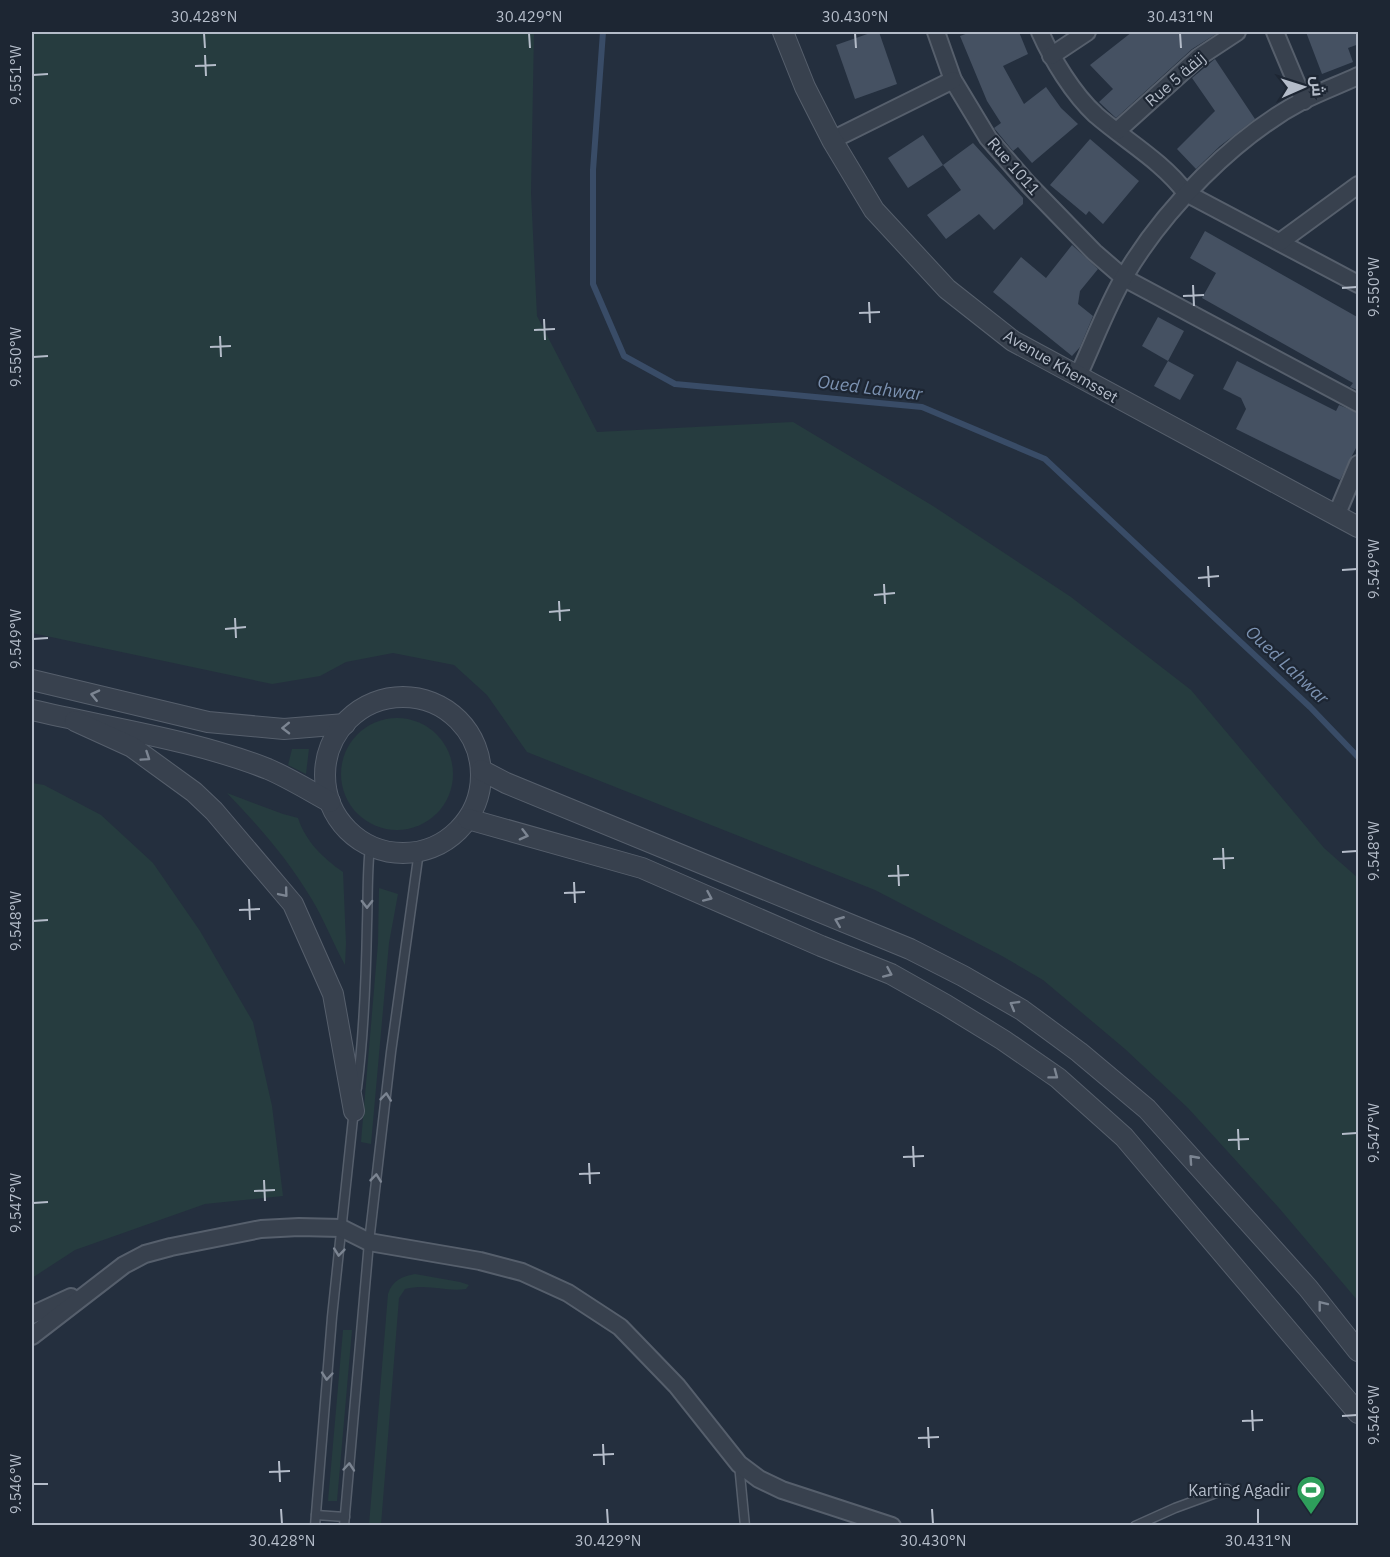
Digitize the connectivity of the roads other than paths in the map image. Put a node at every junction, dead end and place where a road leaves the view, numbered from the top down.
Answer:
1 (783, 32) edge
2 (936, 32) edge
3 (1040, 32) edge
4 (1087, 32) edge
5 (1237, 32) edge
6 (1275, 32) edge
7 (1051, 56) junction
8 (1359, 76) edge
9 (953, 80) junction
10 (1304, 100) junction
11 (1117, 131) junction
12 (832, 141) junction
13 (1359, 185) edge
14 (1186, 193) junction
15 (1280, 242) junction
16 (1124, 278) junction
17 (1359, 284) edge
18 (1078, 376) junction
19 (1359, 403) edge
20 (1359, 464) edge
21 (1336, 516) junction
22 (1359, 527) edge
23 (32, 680) edge
24 (32, 711) edge
25 (75, 721) junction
26 (345, 724) junction
27 (481, 770) junction
28 (330, 802) junction
29 (468, 819) junction
30 (370, 846) junction
31 (419, 851) junction
32 (354, 1111) junction
33 (341, 1228) junction
34 (369, 1242) junction
35 (99, 1284) junction
36 (32, 1315) edge
37 (32, 1336) edge
38 (1359, 1351) edge
39 (1359, 1413) edge
40 (739, 1464) junction
41 (1227, 1489) dead end
42 (316, 1515) junction
43 (344, 1521) edge
44 (315, 1526) edge
45 (745, 1526) edge
46 (892, 1526) edge
47 (1135, 1526) edge

1 - 12 street, Avenue Khemsset
2 - 9 street, Rue 1011
3 - 7 street
4 - 7 street
5 - 11 street, Rue 5 زنقة
6 - 10 street
7 - 11 street
8 - 10 street
9 - 12 street
9 - 16 street, Rue 1011
10 - 14 street
11 - 14 street
12 - 18 street, Avenue Khemsset
13 - 15 street
14 - 15 street
14 - 16 street
15 - 17 street
16 - 18 street
16 - 19 street, Rue 1011
18 - 21 street, Avenue Khemsset
20 - 21 street
21 - 22 street, Avenue Khemsset
26 -> 23 street
24 - 25 street
25 - 28 street
25 -> 32 street
26 - 27 street
26 - 28 street
27 - 29 street
38 -> 27 street
28 - 30 street
29 - 31 street
29 -> 39 street
30 - 31 street
30 -> 32 lane
34 -> 31 lane
32 - 33 lane
33 - 34 street
33 - 35 street
33 -> 42 lane
34 - 40 street
43 -> 34 lane
35 - 36 street
35 - 37 street
40 - 45 lane
40 - 46 street
41 - 47 lane
42 - 43 lane
42 - 44 lane

